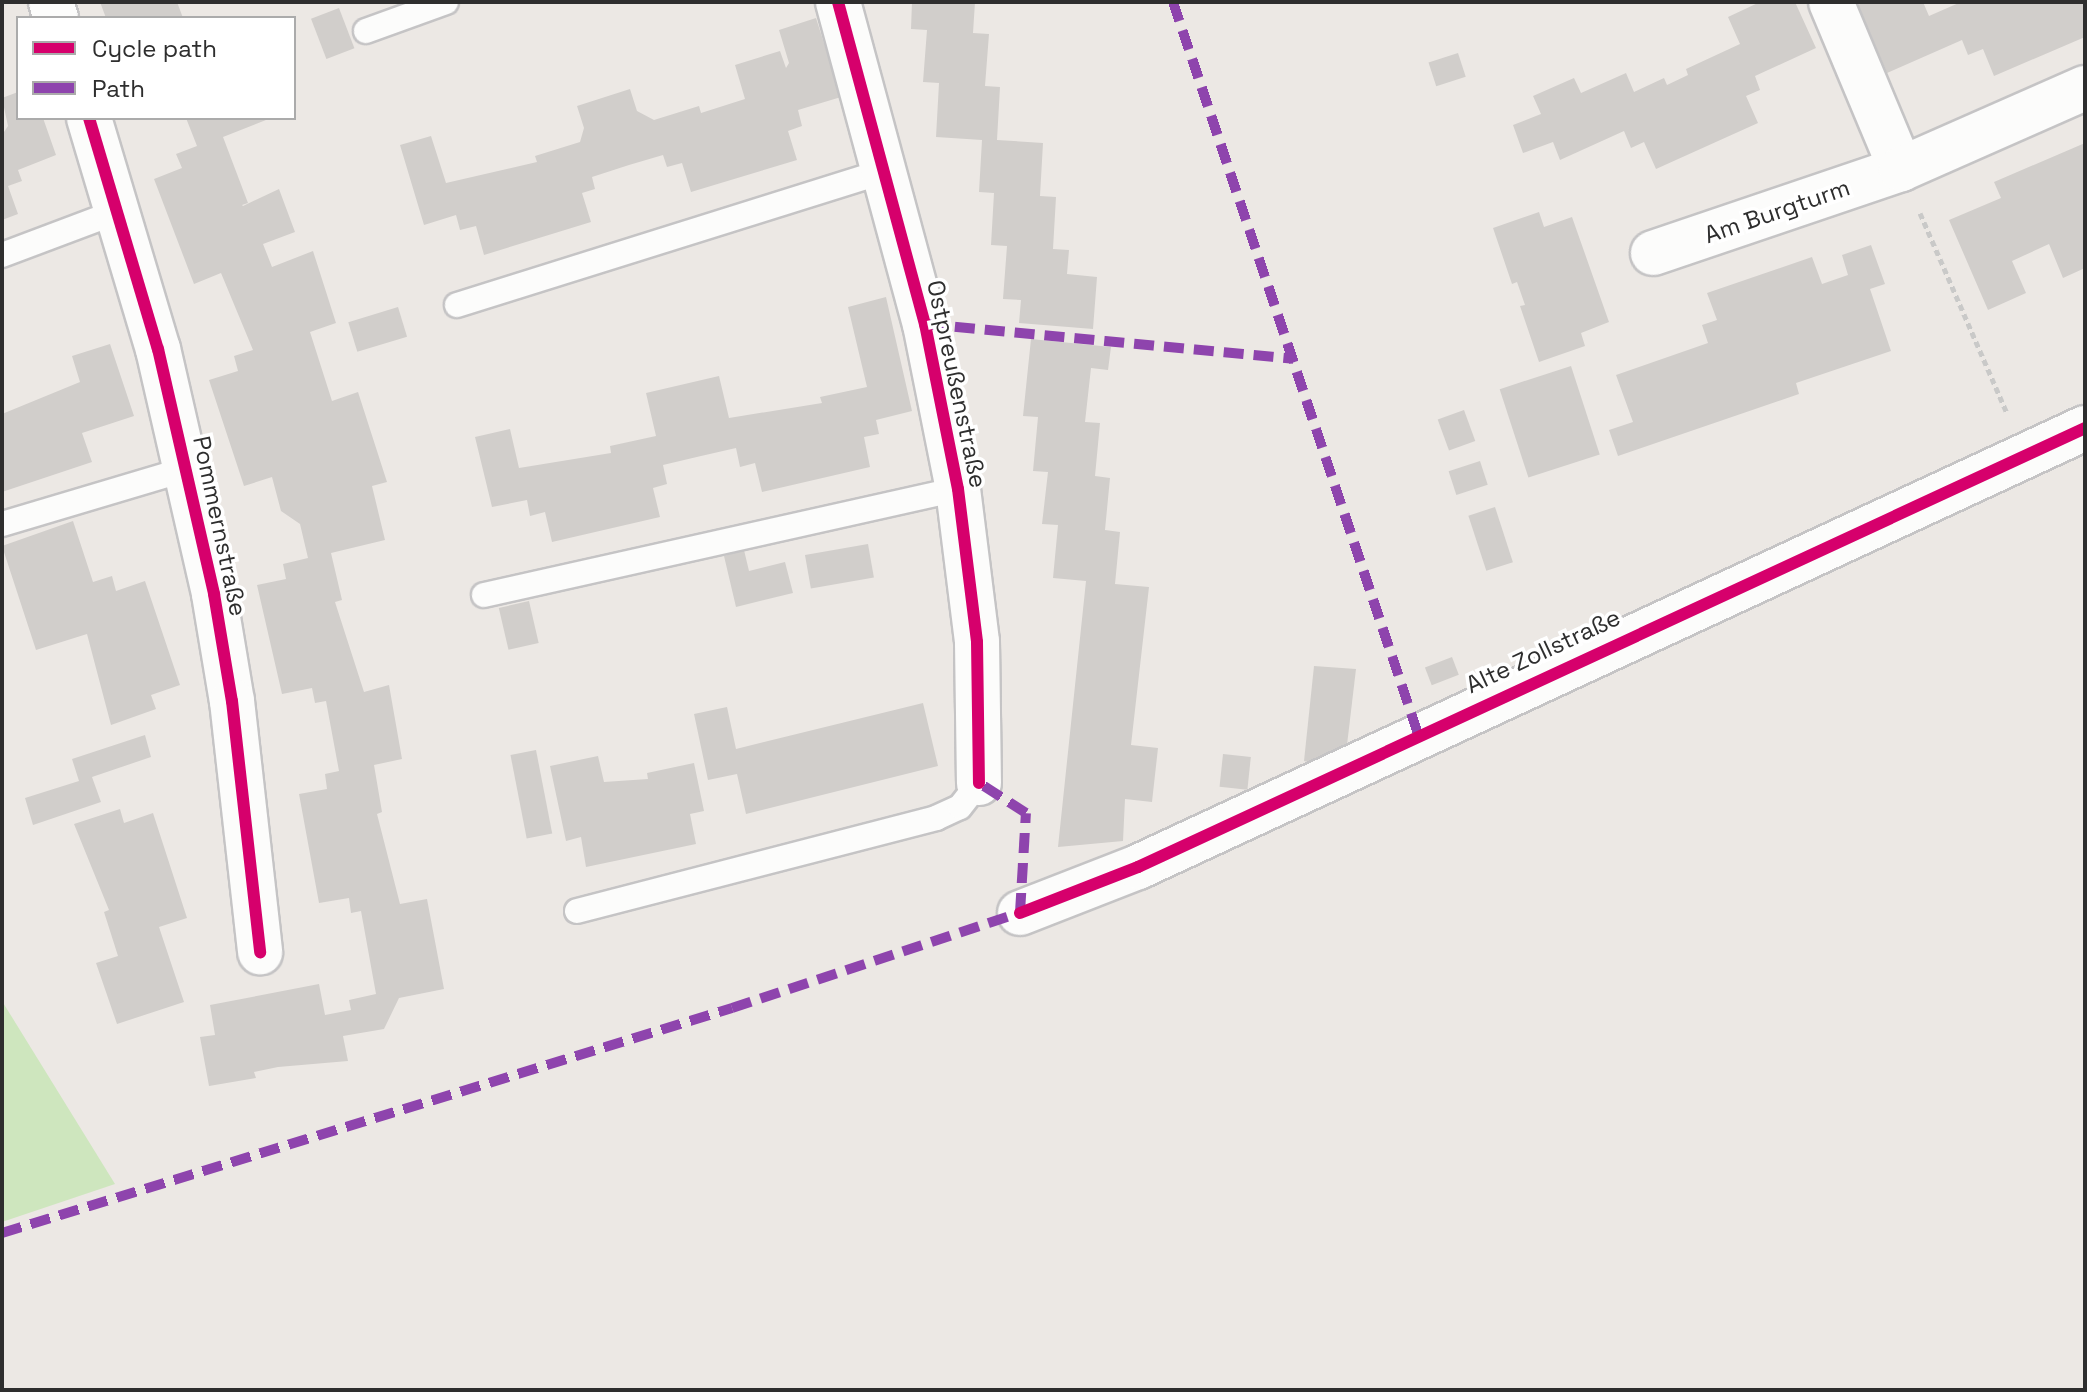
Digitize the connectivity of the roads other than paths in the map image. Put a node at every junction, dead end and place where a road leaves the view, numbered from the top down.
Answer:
1 (446, 2) edge
2 (838, 2) edge
3 (1831, 2) edge
4 (366, 31) dead end
5 (2085, 88) edge
6 (90, 120) edge
7 (1901, 169) junction
8 (884, 171) junction
9 (119, 211) junction
10 (1653, 253) dead end
11 (2, 255) edge
12 (457, 305) dead end
13 (2085, 428) edge
14 (187, 469) junction
15 (958, 489) junction
16 (2, 524) edge
17 (484, 595) dead end
18 (979, 783) joint
19 (577, 911) dead end
20 (1020, 913) dead end
21 (260, 952) dead end

1 - 4 lane
2 - 8 street, Ostpreußenstraße
3 - 7 street
5 - 7 street, Am Burgturm
6 - 9 street, Pommernstraße
7 - 10 street, Am Burgturm
8 - 12 lane
8 - 15 street, Ostpreußenstraße
9 - 11 lane
9 - 14 street, Pommernstraße
13 - 20 street, Alte Zollstraße
14 - 16 lane, Pommernstraße
14 - 21 street, Pommernstraße
15 - 17 lane, Ostpreußenstraße
15 - 18 street, Ostpreußenstraße
18 - 19 lane, Ostpreußenstraße

